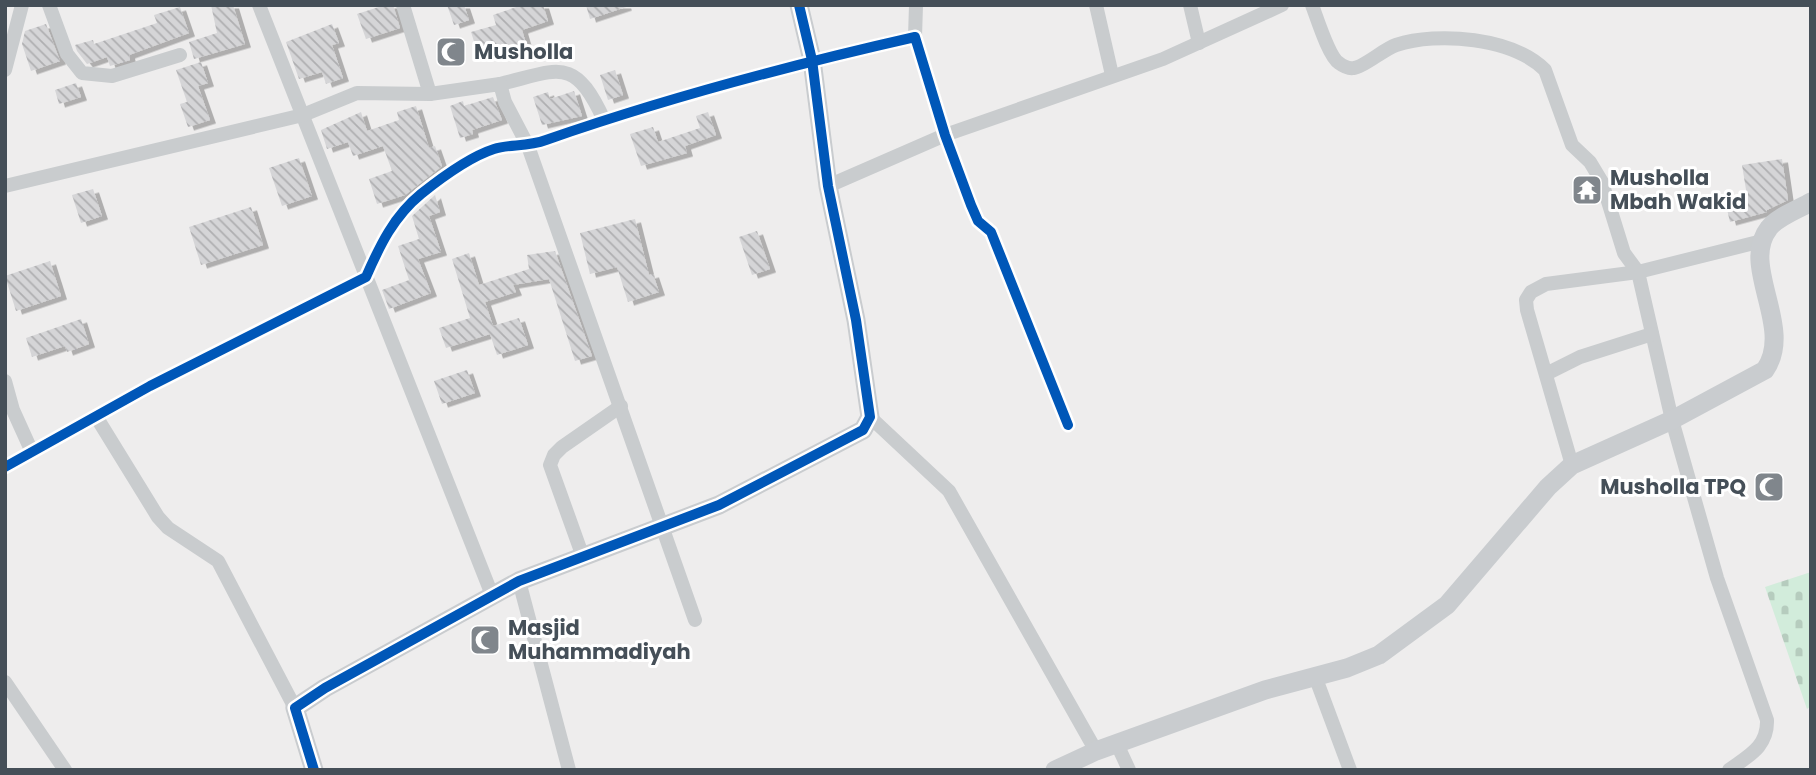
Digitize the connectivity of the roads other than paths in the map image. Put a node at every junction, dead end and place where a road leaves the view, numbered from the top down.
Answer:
1 (22, 5) edge
2 (49, 5) edge
3 (259, 5) edge
4 (403, 5) edge
5 (799, 5) edge
6 (916, 5) edge
7 (1096, 5) edge
8 (1190, 5) edge
9 (1282, 5) edge
10 (1312, 5) edge
11 (915, 37) junction
12 (1199, 43) junction
13 (180, 55) dead end
14 (812, 60) junction
15 (5, 70) edge
16 (1112, 75) junction
17 (500, 84) junction
18 (430, 94) junction
19 (303, 115) junction
20 (604, 120) junction
21 (945, 135) junction
22 (527, 146) junction
23 (5, 186) edge
24 (828, 186) junction
25 (1811, 202) edge
26 (1762, 241) junction
27 (1638, 272) junction
28 (366, 277) junction
29 (1652, 334) junction
30 (1546, 374) junction
31 (5, 381) edge
32 (621, 406) junction
33 (870, 417) junction
34 (97, 418) junction
35 (1672, 420) junction
36 (1068, 425) dead end
37 (32, 452) junction
38 (1572, 465) junction
39 (5, 467) edge
40 (662, 527) junction
41 (583, 557) junction
42 (519, 581) junction
43 (492, 595) junction
44 (695, 620) dead end
45 (1315, 677) junction
46 (5, 682) edge
47 (295, 708) junction
48 (1117, 744) junction
49 (1096, 751) junction
50 (65, 770) edge
51 (314, 770) edge
52 (569, 770) edge
53 (1055, 770) edge
54 (1129, 770) edge
55 (1350, 770) edge
56 (1729, 770) edge

1 - 15 street
2 - 13 street
3 - 19 street
4 - 18 street
5 - 14 street
6 - 11 street
7 - 16 street
8 - 12 street
9 - 12 street
10 - 27 street
11 - 14 street
11 - 21 street
12 - 16 street
14 - 20 street
14 - 24 street
16 - 21 street
17 - 18 street
17 - 20 street
17 - 22 street
18 - 19 street
19 - 23 street
19 - 28 street
20 - 22 street
21 - 24 street
21 - 36 street
22 - 28 street
22 - 32 street
24 - 33 street
25 - 26 street
26 - 27 street
26 - 35 street
27 - 29 street
27 - 30 street
28 - 34 street
28 - 43 street
29 - 30 street
29 - 35 street
30 - 38 street
31 - 37 street
32 - 40 street
32 - 41 street
33 - 40 street
33 - 49 street
34 - 37 street
34 - 47 street
35 - 38 street
35 - 56 street
37 - 39 street
38 - 45 street
40 - 41 street
40 - 44 street
41 - 42 street
42 - 43 street
42 - 52 street
43 - 47 street
45 - 48 street
45 - 55 street
46 - 50 street
47 - 51 street
48 - 49 street
48 - 54 street
49 - 53 street

